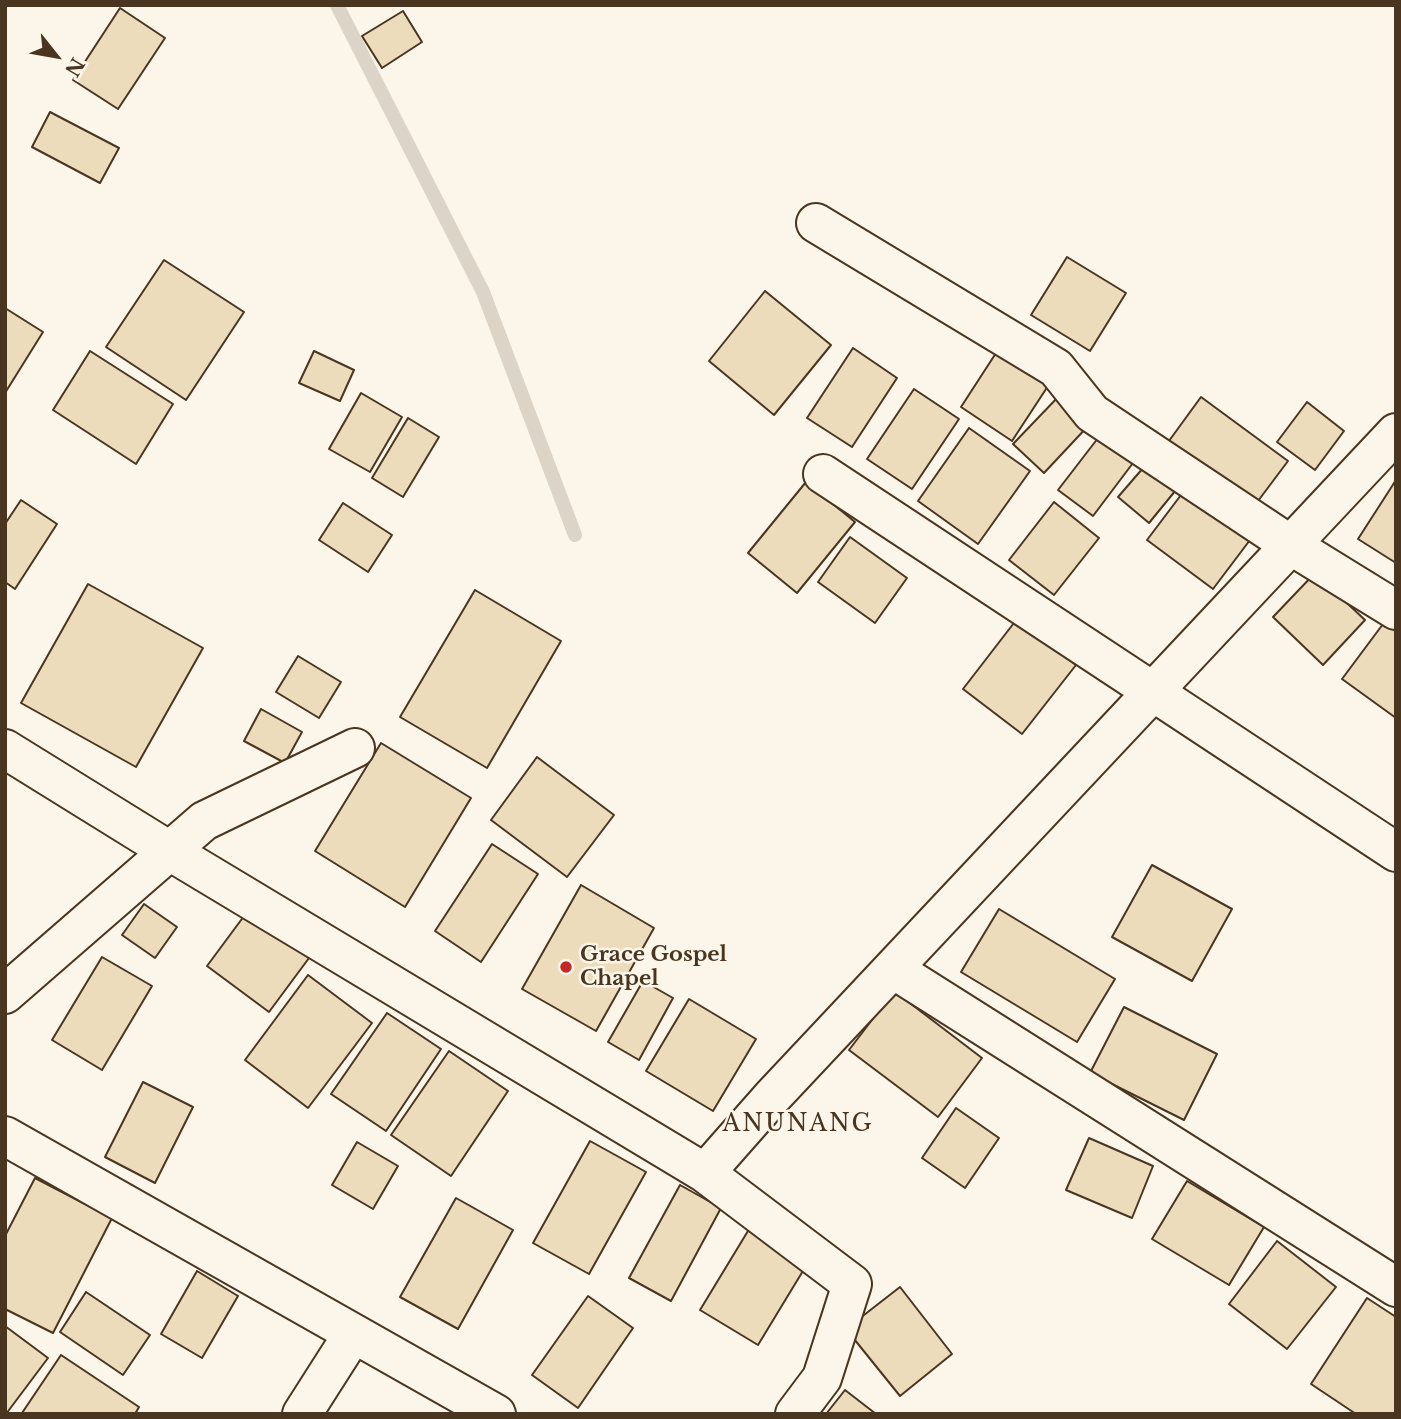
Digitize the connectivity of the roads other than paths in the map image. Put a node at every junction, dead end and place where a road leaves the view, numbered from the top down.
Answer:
1 (816, 223) dead end
2 (1396, 433) edge
3 (823, 474) dead end
4 (1292, 546) junction
5 (1396, 610) edge
6 (1153, 693) junction
7 (355, 748) dead end
8 (5, 749) edge
9 (168, 850) junction
10 (1396, 852) edge
11 (893, 968) junction
12 (5, 994) edge
13 (5, 1136) edge
14 (705, 1173) junction
15 (1396, 1287) edge
16 (352, 1334) junction
17 (302, 1414) edge
18 (496, 1414) edge
19 (795, 1414) edge

1 - 4 street
2 - 4 street
3 - 6 street
4 - 5 street
4 - 6 street
6 - 10 street
6 - 11 street
7 - 9 street
8 - 9 street
9 - 12 street
9 - 14 street
11 - 14 street
11 - 15 street
13 - 16 street
14 - 19 street
16 - 17 street
16 - 18 street

